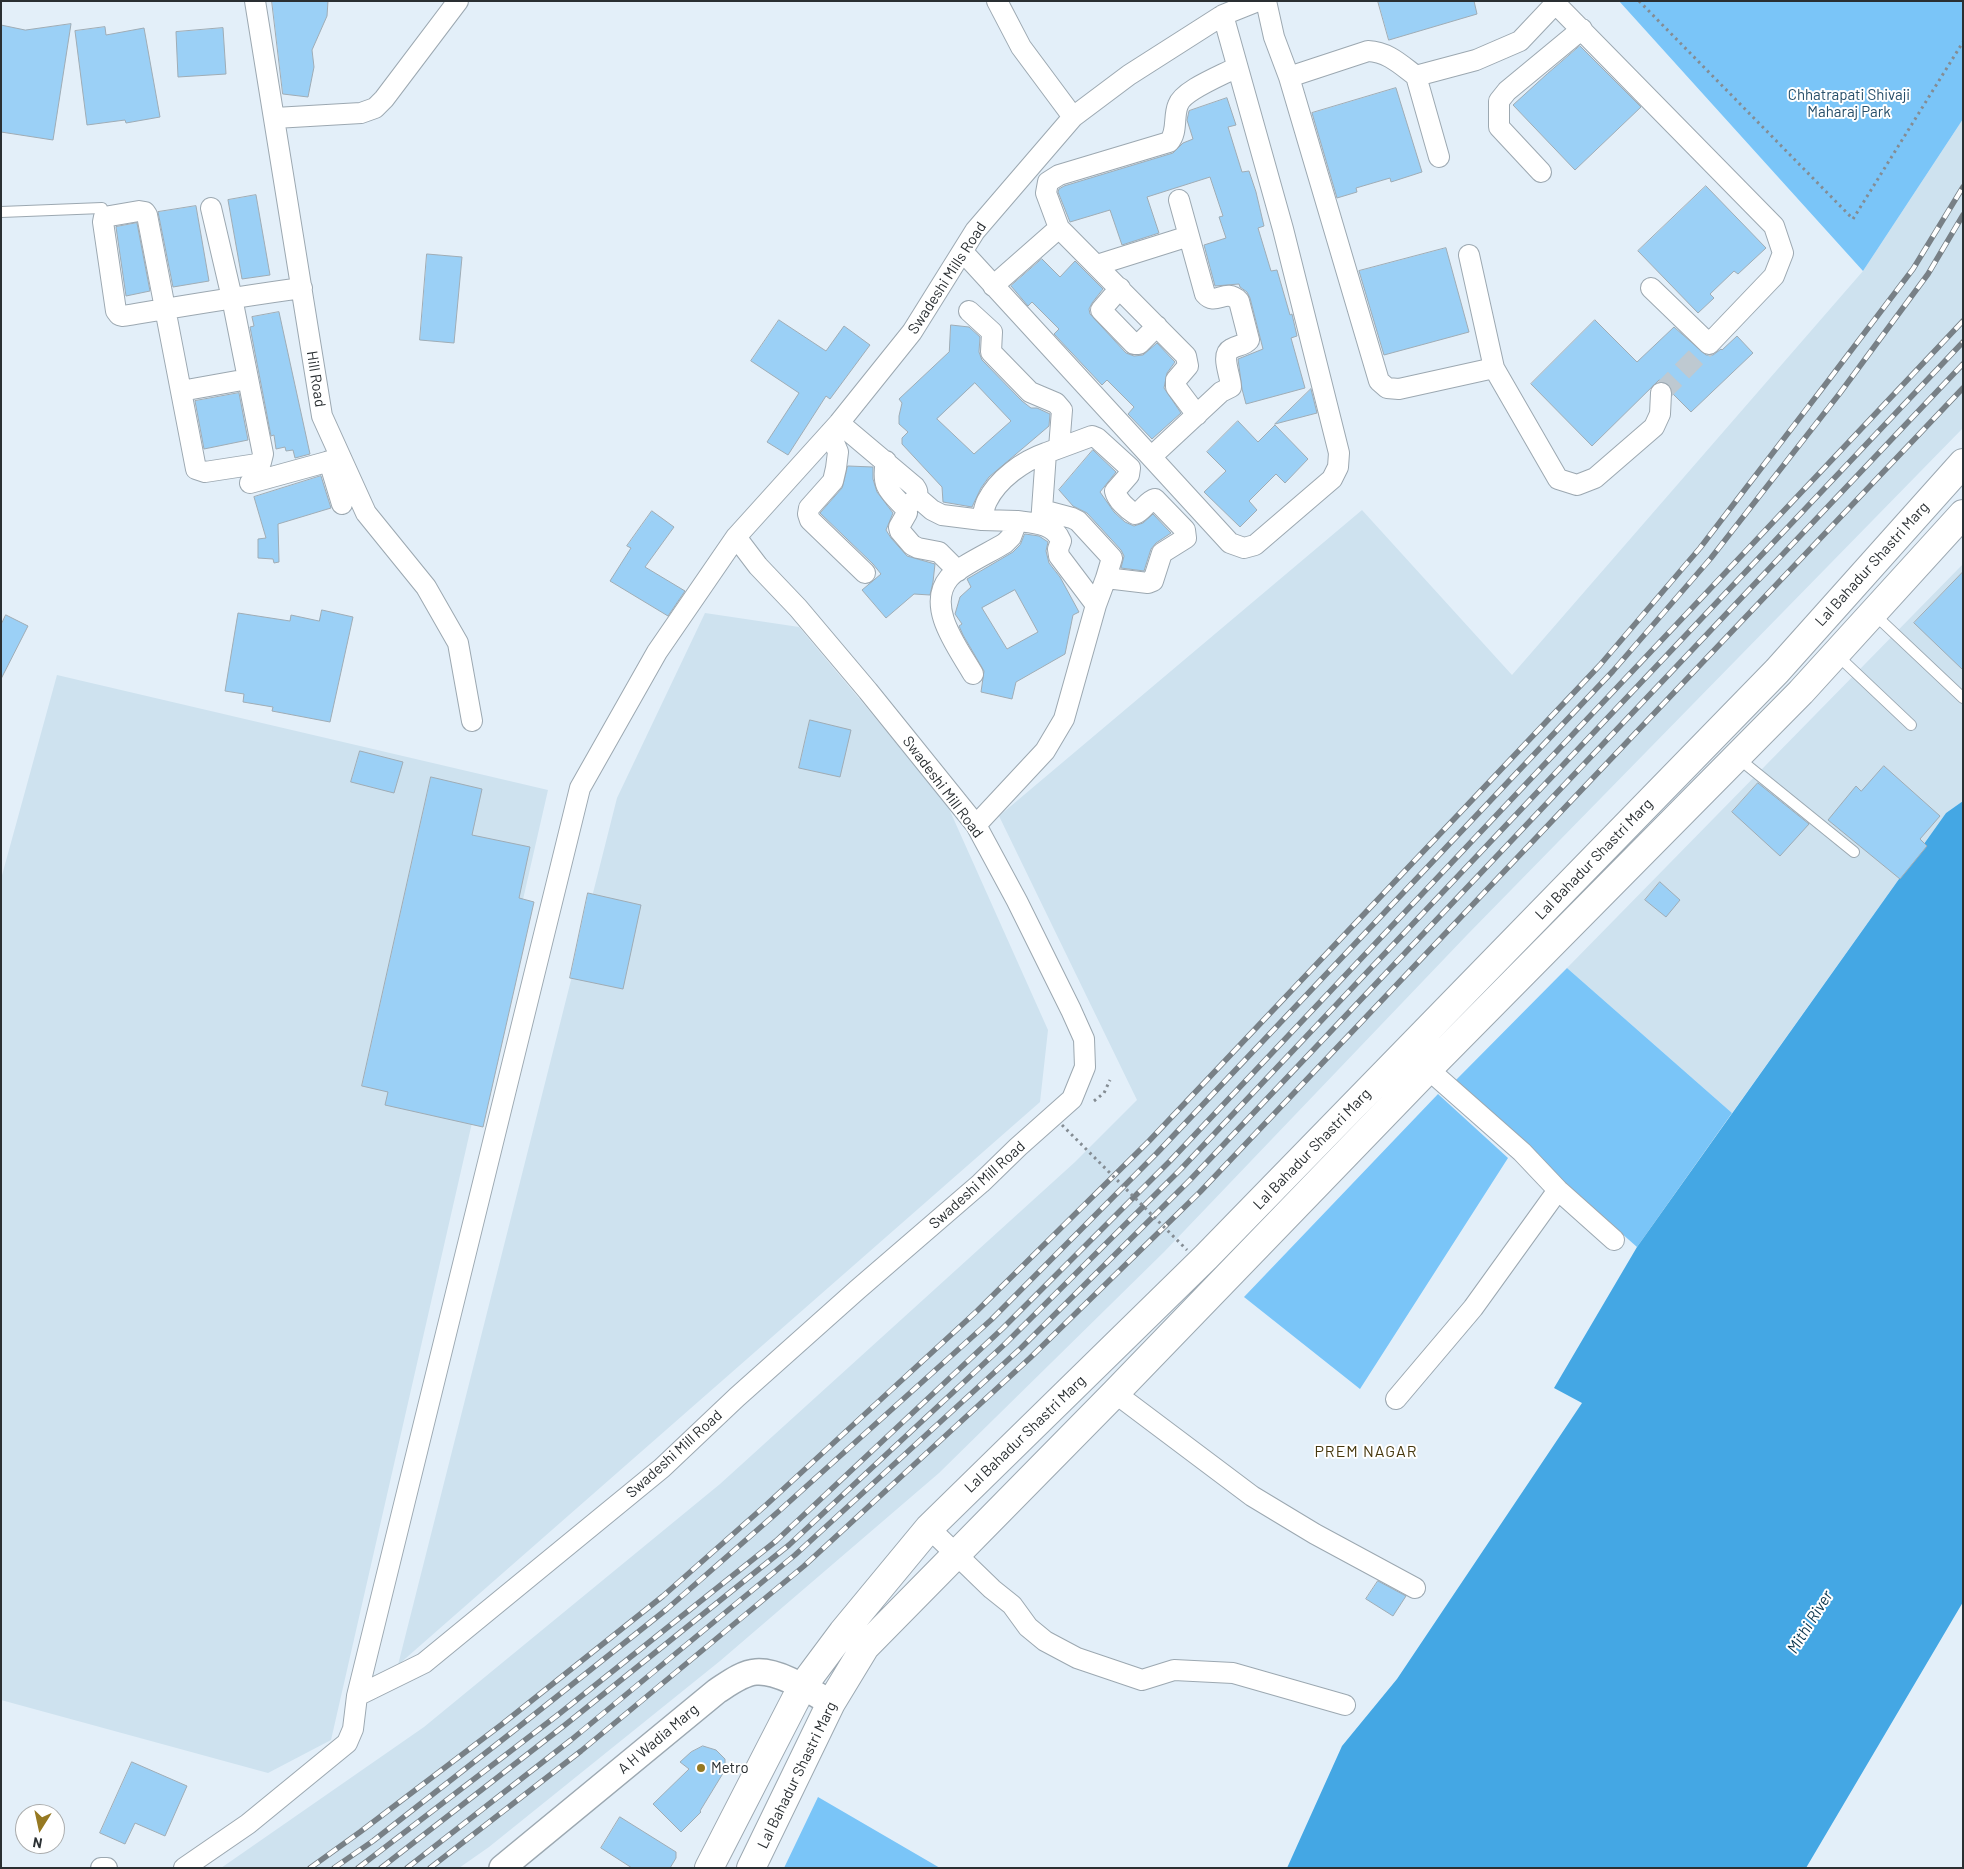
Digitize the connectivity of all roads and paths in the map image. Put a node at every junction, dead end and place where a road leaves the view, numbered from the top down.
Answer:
1 (255, 1) edge
2 (458, 1) edge
3 (997, 1) edge
4 (1258, 1) edge
5 (1266, 1) edge
6 (1639, 1) edge
7 (1554, 2) edge
8 (1223, 15) junction
9 (1582, 29) junction
10 (1963, 42) edge
11 (1237, 67) junction
12 (1416, 76) junction
13 (1289, 77) junction
14 (275, 118) junction
15 (1073, 118) junction
16 (1439, 157) dead end
17 (1540, 172) dead end
18 (1180, 200) dead end
19 (102, 208) dead end
20 (211, 208) dead end
21 (1, 212) edge
22 (1059, 228) junction
23 (1189, 236) junction
24 (963, 252) junction
25 (1469, 255) dead end
26 (1097, 265) junction
27 (993, 286) junction
28 (302, 288) junction
29 (1120, 288) junction
30 (1651, 288) dead end
31 (232, 298) junction
32 (166, 309) junction
33 (969, 311) dead end
34 (1157, 326) junction
35 (1494, 368) junction
36 (248, 379) junction
37 (181, 391) junction
38 (1661, 393) tunnel mouth
39 (1197, 414) junction
40 (834, 428) junction
41 (1053, 450) junction
42 (1151, 457) junction
43 (335, 460) junction
44 (1963, 463) edge
45 (250, 483) dead end
46 (911, 503) junction
47 (342, 504) dead end
48 (1963, 514) edge
49 (1041, 517) junction
50 (982, 520) junction
51 (1017, 521) junction
52 (736, 537) junction
53 (958, 571) junction
54 (865, 572) dead end
55 (1106, 578) junction
56 (1096, 605) junction
57 (1873, 613) junction
58 (1836, 654) junction
59 (1777, 671) junction
60 (973, 674) dead end
61 (1801, 692) junction
62 (1963, 698) edge
63 (472, 721) dead end
64 (1911, 725) dead end
65 (1737, 757) junction
66 (976, 825) junction
67 (1854, 852) dead end
68 (1559, 895) junction
69 (1581, 914) junction
70 (1458, 999) junction
71 (1478, 1019) junction
72 (1428, 1070) junction
73 (1110, 1080) dead end
74 (1104, 1093) dead end
75 (1062, 1125) dead end
76 (1310, 1151) junction
77 (1330, 1170) junction
78 (1558, 1190) junction
79 (1614, 1240) dead end
80 (1188, 1250) dead end
81 (1115, 1394) junction
82 (1396, 1399) dead end
83 (929, 1528) junction
84 (956, 1554) junction
85 (1415, 1588) dead end
86 (843, 1632) junction
87 (865, 1648) junction
88 (802, 1687) junction
89 (357, 1696) junction
90 (831, 1703) junction
91 (1345, 1705) dead end
92 (101, 1868) edge
93 (107, 1868) edge
94 (184, 1868) edge
95 (502, 1868) edge
96 (709, 1868) edge
97 (751, 1868) edge

1 - 14 street, Hill Road
2 - 14 street
3 - 15 street
4 - 8 street, Swadeshi Mills Road
5 - 13 street
6 - 10 path
7 - 9 street
7 - 12 street
8 - 11 street
8 - 15 street, Swadeshi Mills Road
9 - 17 street
9 - 30 street
11 - 22 street
11 - 42 street
12 - 13 street
12 - 16 street
13 - 35 street
14 - 28 street, Hill Road
15 - 24 street, Swadeshi Mills Road
18 - 23 street
19 - 21 lane
20 - 31 street
22 - 26 street
22 - 27 street
23 - 26 street
23 - 39 street
24 - 27 street
24 - 40 street, Swadeshi Mills Road
25 - 35 street
26 - 29 street
27 - 42 street
28 - 31 street
28 - 43 street, Hill Road
29 - 34 street
29 - 34 street
31 - 32 street
31 - 36 street
32 - 32 street
32 - 37 street
33 - 41 street
34 - 39 street
35 - 38 street
36 - 37 street
36 - 37 street
39 - 42 street
40 - 46 street
40 - 52 street, Swadeshi Mills Road
40 - 54 street
41 - 49 street
41 - 50 street
41 - 55 street
43 - 45 street
43 - 47 street
43 - 63 street, Hill Road
44 - 59 main road, Lal Bahadur Shastri Marg
46 - 50 street
46 - 53 street
48 - 57 main road, Lal Bahadur Shastri Marg
49 - 51 street
49 - 55 street
49 - 56 street
50 - 51 street
51 - 53 street
52 - 66 street, Swadeshi Mill Road
52 - 89 street, Swadeshi Mills Road
53 - 60 street
55 - 56 street
56 - 66 street
57 - 58 main road, Lal Bahadur Shastri Marg
57 - 62 lane
58 - 61 main road, Lal Bahadur Shastri Marg
58 - 64 lane
59 - 61 main road
59 - 68 main road, Lal Bahadur Shastri Marg
61 - 65 main road, Lal Bahadur Shastri Marg
65 - 67 lane
65 - 69 main road, Lal Bahadur Shastri Marg
66 - 89 street, Swadeshi Mill Road
68 - 69 main road
68 - 70 main road, Lal Bahadur Shastri Marg
69 - 71 main road, Lal Bahadur Shastri Marg
70 - 71 main road
70 - 76 main road, Lal Bahadur Shastri Marg
71 - 72 main road, Lal Bahadur Shastri Marg
72 - 77 main road, Lal Bahadur Shastri Marg
72 - 78 street
73 - 74 path
75 - 80 path, bridge
76 - 77 main road
76 - 83 main road, Lal Bahadur Shastri Marg
77 - 81 main road, Lal Bahadur Shastri Marg
78 - 79 street
78 - 82 street
81 - 84 main road, Lal Bahadur Shastri Marg
81 - 85 street
83 - 84 street
83 - 86 main road, Lal Bahadur Shastri Marg
84 - 87 main road, Lal Bahadur Shastri Marg
84 - 91 street
86 - 87 main road
86 - 88 main road, Lal Bahadur Shastri Marg
87 - 90 main road, Lal Bahadur Shastri Marg
88 - 90 street, A H Wadia Marg
88 - 95 street, A H Wadia Marg
88 - 96 main road, Lal Bahadur Shastri Marg
89 - 94 street, Swadeshi Mills Road
90 - 97 main road, Lal Bahadur Shastri Marg
92 - 93 street

